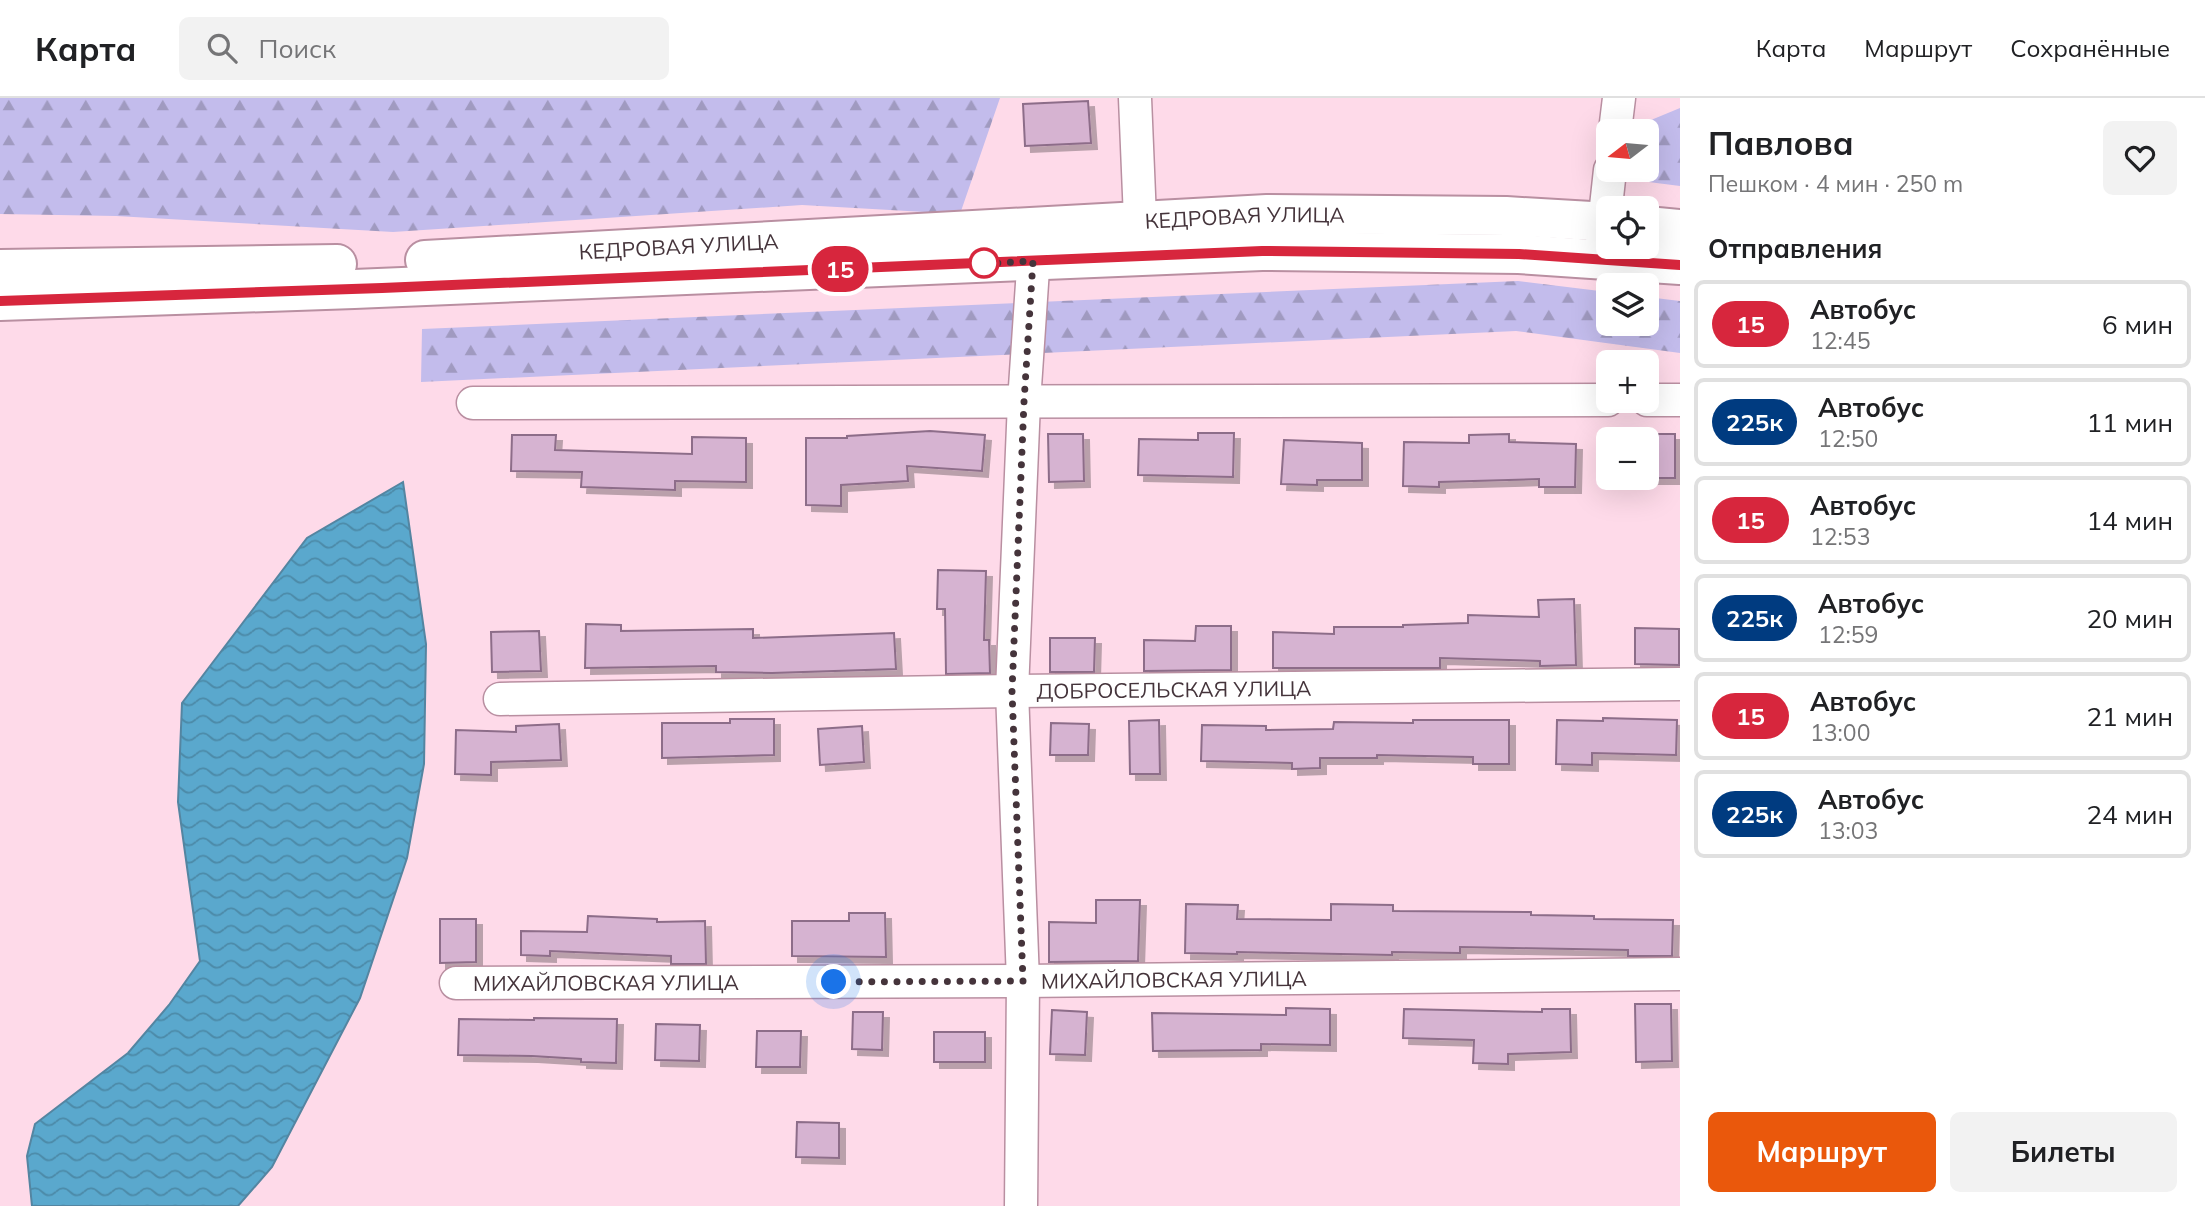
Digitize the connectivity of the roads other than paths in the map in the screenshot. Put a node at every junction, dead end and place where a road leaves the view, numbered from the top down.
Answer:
1 (1135, 98) edge
2 (1619, 98) edge
3 (1616, 119) edge
4 (1596, 220) edge
5 (1659, 227) edge
6 (1680, 229) edge
7 (1141, 238) junction
8 (1035, 244) junction
9 (1596, 259) edge
10 (1601, 259) edge
11 (1680, 265) edge
12 (0, 268) edge
13 (0, 300) edge
14 (1596, 400) edge
15 (1659, 400) edge
16 (1680, 400) edge
17 (1024, 402) junction
18 (473, 403) dead end
19 (1680, 684) edge
20 (1012, 691) junction
21 (500, 699) dead end
22 (1680, 975) edge
23 (1023, 981) junction
24 (456, 984) dead end
25 (1021, 1206) edge

1 - 7 street
2 - 3 street
4 - 7 main road, КЕДРОВАЯ УЛИЦА
5 - 6 main road
7 - 8 main road, КЕДРОВАЯ УЛИЦА
7 - 9 main road, КЕДРОВАЯ УЛИЦА
8 - 12 main road, КЕДРОВАЯ УЛИЦА
8 - 13 main road, КЕДРОВАЯ УЛИЦА
8 - 17 street
10 - 11 main road, КЕДРОВАЯ УЛИЦА
14 - 17 street
15 - 16 street
17 - 18 street
17 - 20 street
19 - 20 street, ДОБРОСЕЛЬСКАЯ УЛИЦА
20 - 21 street, ДОБРОСЕЛЬСКАЯ УЛИЦА
20 - 23 street
22 - 23 street, МИХАЙЛОВСКАЯ УЛИЦА
23 - 24 street, МИХАЙЛОВСКАЯ УЛИЦА
23 - 25 street

